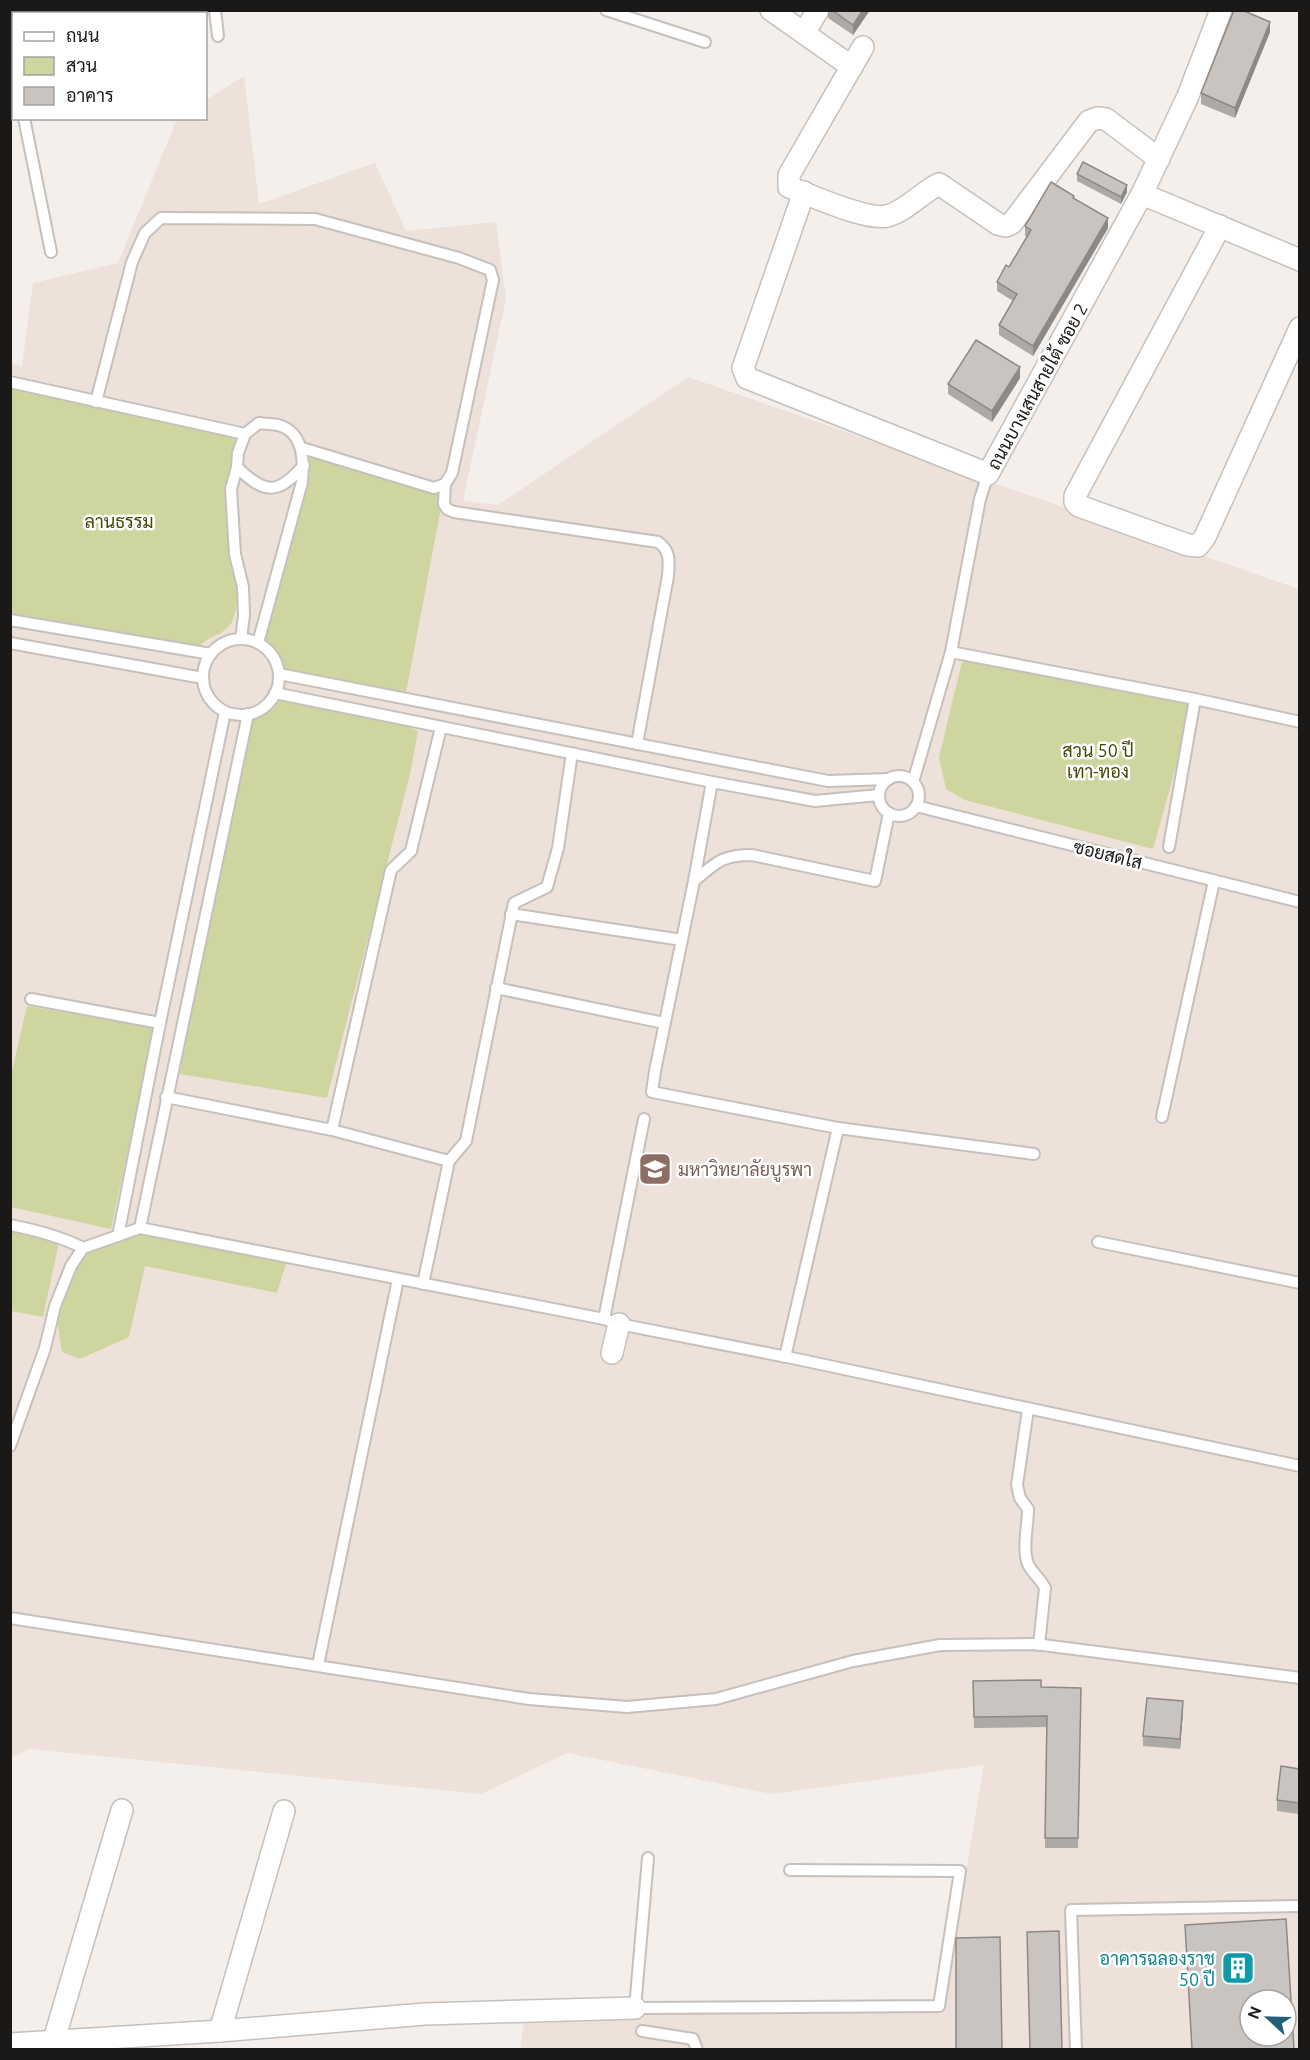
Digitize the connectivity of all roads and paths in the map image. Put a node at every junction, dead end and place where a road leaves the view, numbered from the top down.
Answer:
1 (215, 10) edge
2 (606, 10) edge
3 (771, 10) edge
4 (818, 10) edge
5 (1221, 10) edge
6 (804, 33) junction
7 (218, 36) dead end
8 (705, 42) dead end
9 (863, 47) dead end
10 (852, 67) junction
11 (24, 120) edge
12 (1159, 159) junction
13 (804, 192) junction
14 (1142, 194) junction
15 (1220, 226) junction
16 (51, 252) dead end
17 (1299, 260) edge
18 (1299, 328) edge
19 (10, 382) edge
20 (96, 402) junction
21 (245, 434) junction
22 (302, 447) junction
23 (304, 465) junction
24 (237, 467) junction
25 (988, 474) junction
26 (445, 484) junction
27 (10, 620) edge
28 (241, 639) junction
29 (10, 643) edge
30 (258, 643) junction
31 (951, 652) junction
32 (211, 654) junction
33 (279, 674) junction
34 (203, 678) junction
35 (275, 693) junction
36 (1195, 699) junction
37 (225, 712) junction
38 (248, 714) junction
39 (1299, 722) edge
40 (441, 727) junction
41 (637, 744) junction
42 (572, 753) junction
43 (889, 779) junction
44 (712, 782) junction
45 (913, 782) junction
46 (879, 795) junction
47 (916, 806) junction
48 (889, 813) junction
49 (1169, 847) dead end
50 (694, 881) junction
51 (1214, 881) junction
52 (1299, 902) edge
53 (512, 914) junction
54 (682, 940) junction
55 (496, 987) junction
56 (31, 999) dead end
57 (160, 1023) junction
58 (664, 1023) junction
59 (166, 1097) junction
60 (1162, 1117) dead end
61 (644, 1119) dead end
62 (838, 1128) junction
63 (332, 1130) junction
64 (1034, 1154) dead end
65 (448, 1161) junction
66 (10, 1225) edge
67 (140, 1228) junction
68 (118, 1236) junction
69 (1098, 1242) dead end
70 (83, 1248) junction
71 (398, 1279) junction
72 (1299, 1283) edge
73 (423, 1284) junction
74 (612, 1321) junction
75 (612, 1353) dead end
76 (785, 1357) junction
77 (1028, 1408) junction
78 (10, 1446) edge
79 (1299, 1466) edge
80 (10, 1618) edge
81 (1039, 1645) junction
82 (318, 1665) junction
83 (1299, 1678) edge
84 (122, 1810) dead end
85 (284, 1811) dead end
86 (648, 1858) dead end
87 (790, 1870) dead end
88 (1299, 1906) edge
89 (635, 2008) junction
90 (220, 2031) junction
91 (642, 2031) dead end
92 (54, 2043) junction
93 (10, 2044) edge
94 (697, 2049) edge
95 (1076, 2049) edge

1 - 7 lane
2 - 8 lane
3 - 6 street
4 - 6 street
5 - 12 street, ถนนบางเสนสายใต้ ซอย 2
6 - 10 street
9 - 10 street
10 - 13 street
11 - 16 lane
12 - 13 street
12 - 14 street, ถนนบางเสนสายใต้ ซอย 2
13 - 25 street
14 - 15 street
14 - 25 street, ถนนบางเสนสายใต้ ซอย 2
15 - 17 street
15 - 18 street
19 - 20 lane
20 - 21 lane
20 - 26 lane
21 - 22 lane
21 - 24 lane
22 - 23 lane
22 - 26 lane
23 - 24 lane
23 - 30 lane
24 - 28 lane
25 - 31 lane, ถนนบางเสนสายใต้ ซอย 2
26 - 41 lane
27 - 32 lane
28 - 30 lane
28 - 32 lane
29 - 34 lane
30 - 33 lane
31 - 36 lane
31 - 45 lane, ถนนบางเสนสายใต้ ซอย 2
32 - 34 lane
33 - 35 lane
33 - 41 lane
34 - 37 lane
35 - 38 lane
35 - 40 lane
36 - 39 lane
36 - 49 lane
37 - 38 lane
37 - 57 lane
38 - 59 lane
40 - 42 lane
40 - 63 lane
41 - 43 lane
42 - 44 lane
42 - 53 lane
43 - 45 lane
43 - 46 lane
44 - 46 lane
44 - 50 lane
45 - 47 lane
46 - 48 lane
47 - 48 lane, ซอยสดใส
47 - 51 lane, ซอยสดใส
48 - 50 lane
50 - 54 lane
51 - 52 lane, ซอยสดใส
51 - 60 lane
53 - 54 lane
53 - 55 lane
54 - 58 lane
55 - 58 lane
55 - 65 lane
56 - 57 lane
57 - 68 lane
58 - 62 lane
59 - 63 lane
59 - 67 lane
61 - 74 lane
62 - 64 lane
62 - 76 lane
63 - 65 lane
65 - 73 lane
66 - 70 lane
67 - 68 lane
67 - 71 lane
68 - 70 lane
69 - 72 lane
70 - 78 lane
71 - 73 lane
71 - 82 lane
73 - 74 lane
74 - 75 street
74 - 76 lane
76 - 77 lane
77 - 79 lane
77 - 81 lane
80 - 82 lane
81 - 82 lane
81 - 83 lane
84 - 92 street
85 - 90 street
86 - 89 lane
87 - 89 lane
88 - 95 lane
89 - 90 street
90 - 92 street
91 - 94 lane
92 - 93 street

